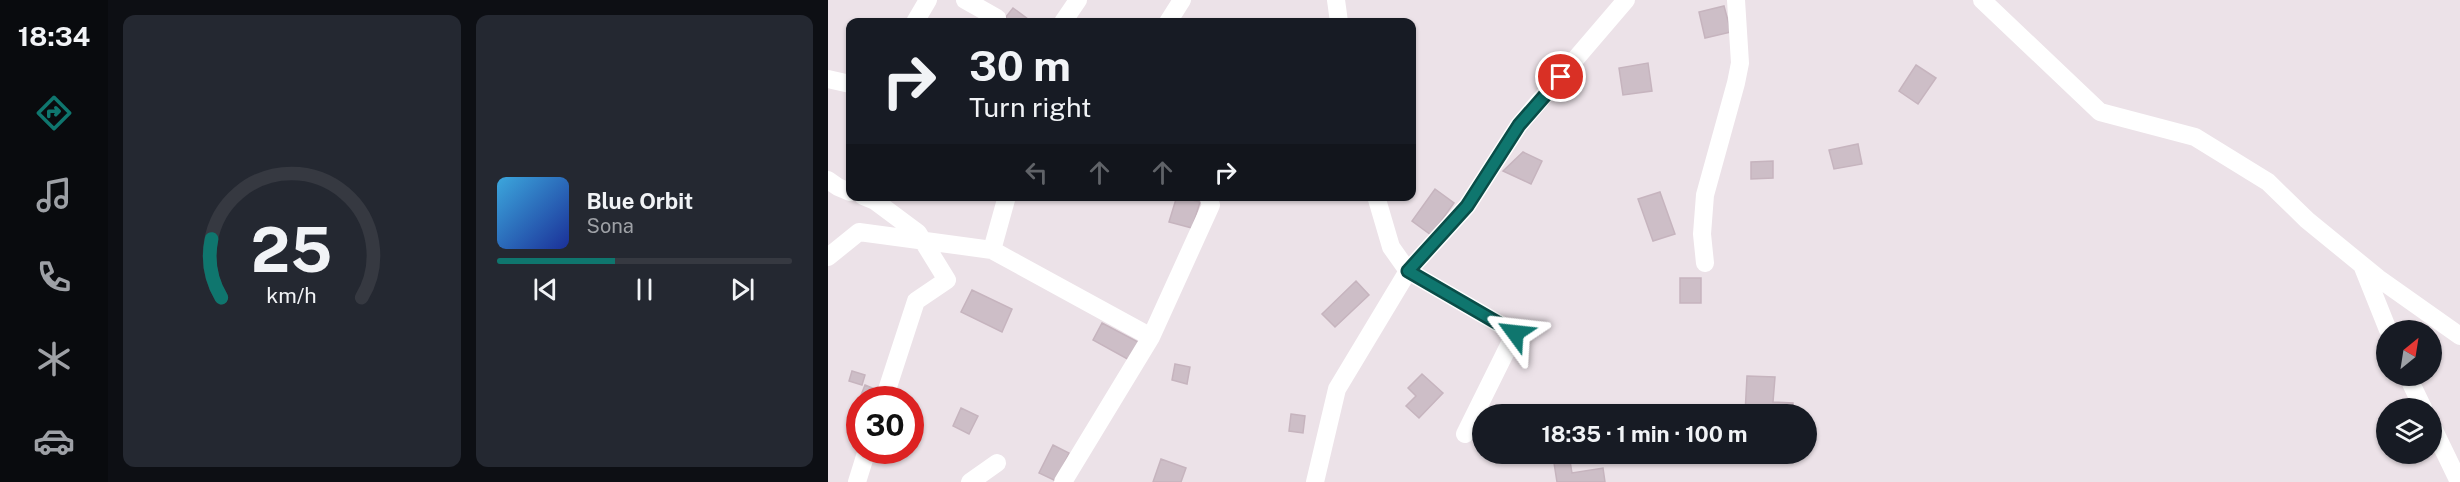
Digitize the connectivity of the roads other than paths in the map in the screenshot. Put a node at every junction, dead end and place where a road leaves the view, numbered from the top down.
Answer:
1 (928, 0) edge
2 (965, 0) edge
3 (1078, 0) edge
4 (1182, 0) edge
5 (1336, 0) edge
6 (1626, 0) edge
7 (1736, 0) edge
8 (1982, 0) edge
9 (917, 18) edge
10 (997, 18) dead end
11 (1066, 18) edge
12 (1169, 18) edge
13 (1338, 18) edge
14 (828, 79) edge
15 (846, 83) edge
16 (828, 180) edge
17 (846, 190) edge
18 (875, 201) edge
19 (1006, 201) edge
20 (1210, 201) edge
21 (1377, 201) edge
22 (922, 240) junction
23 (992, 250) junction
24 (828, 257) edge
25 (1705, 262) dead end
26 (2361, 264) junction
27 (1408, 271) junction
28 (2384, 320) edge
29 (2460, 336) edge
30 (1151, 337) junction
31 (888, 386) edge
32 (1465, 434) dead end
33 (2442, 448) edge
34 (997, 463) dead end
35 (863, 464) edge
36 (857, 482) edge
37 (970, 482) edge
38 (1063, 482) edge
39 (1315, 482) edge
40 (2458, 482) edge

1 - 9 street
2 - 10 street
3 - 11 street
4 - 12 street
5 - 13 street
6 - 27 street
7 - 25 street
8 - 26 street
14 - 15 street
16 - 17 street
18 - 22 street
19 - 23 street
20 - 30 street
21 - 27 street
22 - 23 street
22 - 24 street
22 - 31 street
23 - 30 street
26 - 28 street
26 - 29 street
27 - 32 street
27 - 39 street
30 - 38 street
33 - 40 street
34 - 37 street
35 - 36 street

